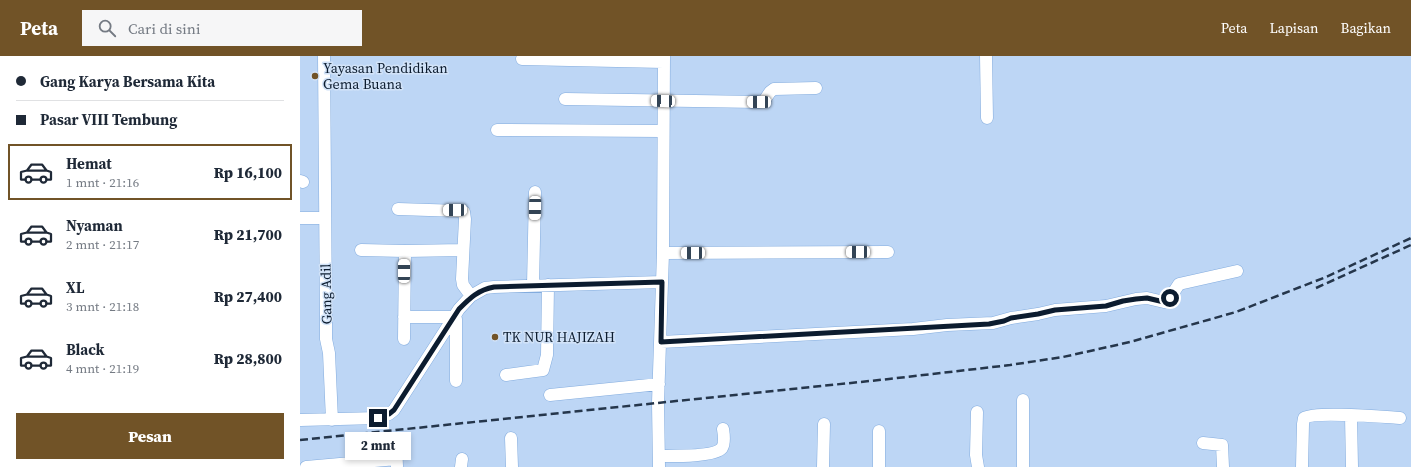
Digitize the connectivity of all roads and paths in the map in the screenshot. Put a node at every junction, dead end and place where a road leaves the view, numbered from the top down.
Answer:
1 (324, 56) edge
2 (986, 56) edge
3 (522, 59) dead end
4 (664, 59) edge
5 (816, 88) dead end
6 (565, 99) dead end
7 (663, 101) junction
8 (987, 118) dead end
9 (497, 130) dead end
10 (663, 131) junction
11 (535, 192) dead end
12 (398, 209) dead end
13 (300, 218) edge
14 (325, 218) junction
15 (361, 250) dead end
16 (463, 250) junction
17 (405, 251) junction
18 (888, 252) dead end
19 (662, 253) junction
20 (1237, 271) dead end
21 (662, 282) junction
22 (532, 285) junction
23 (548, 285) junction
24 (472, 296) junction
25 (404, 317) junction
26 (454, 317) junction
27 (404, 339) dead end
28 (661, 342) junction
29 (506, 375) dead end
30 (456, 381) dead end
31 (659, 384) junction
32 (550, 395) dead end
33 (1023, 400) dead end
34 (977, 412) dead end
35 (1351, 416) junction
36 (1400, 418) dead end
37 (300, 420) edge
38 (332, 420) junction
39 (824, 424) dead end
40 (723, 429) dead end
41 (879, 431) dead end
42 (511, 438) dead end
43 (1203, 443) dead end
44 (396, 445) dead end
45 (659, 462) edge
46 (397, 463) edge
47 (355, 465) edge
48 (306, 467) edge
49 (512, 467) edge
50 (823, 467) edge
51 (879, 467) edge
52 (978, 467) edge
53 (1023, 467) edge
54 (1223, 467) edge
55 (1302, 467) edge
56 (1352, 467) edge

1 - 14 street, Gang Adil
2 - 8 street
3 - 4 street
4 - 7 street
5 - 7 street
6 - 7 street
7 - 10 street
9 - 10 street
10 - 19 street
11 - 22 street
12 - 16 street
13 - 14 street
14 - 38 street, Gang Adil
15 - 17 street
16 - 17 street
16 - 24 street
17 - 25 street
18 - 19 street
19 - 21 street
20 - 28 street
21 - 23 street
21 - 28 street
22 - 23 street
22 - 24 street
23 - 29 street
24 - 26 street
25 - 26 street
25 - 27 street
26 - 30 street
26 - 38 street
28 - 31 street
31 - 32 street
31 - 45 street
33 - 53 street
34 - 52 street
35 - 36 street
35 - 55 street
35 - 56 street
37 - 38 street
39 - 50 street
40 - 45 street
41 - 51 street
42 - 49 street
43 - 54 street
44 - 46 street
46 - 47 street
47 - 48 street

